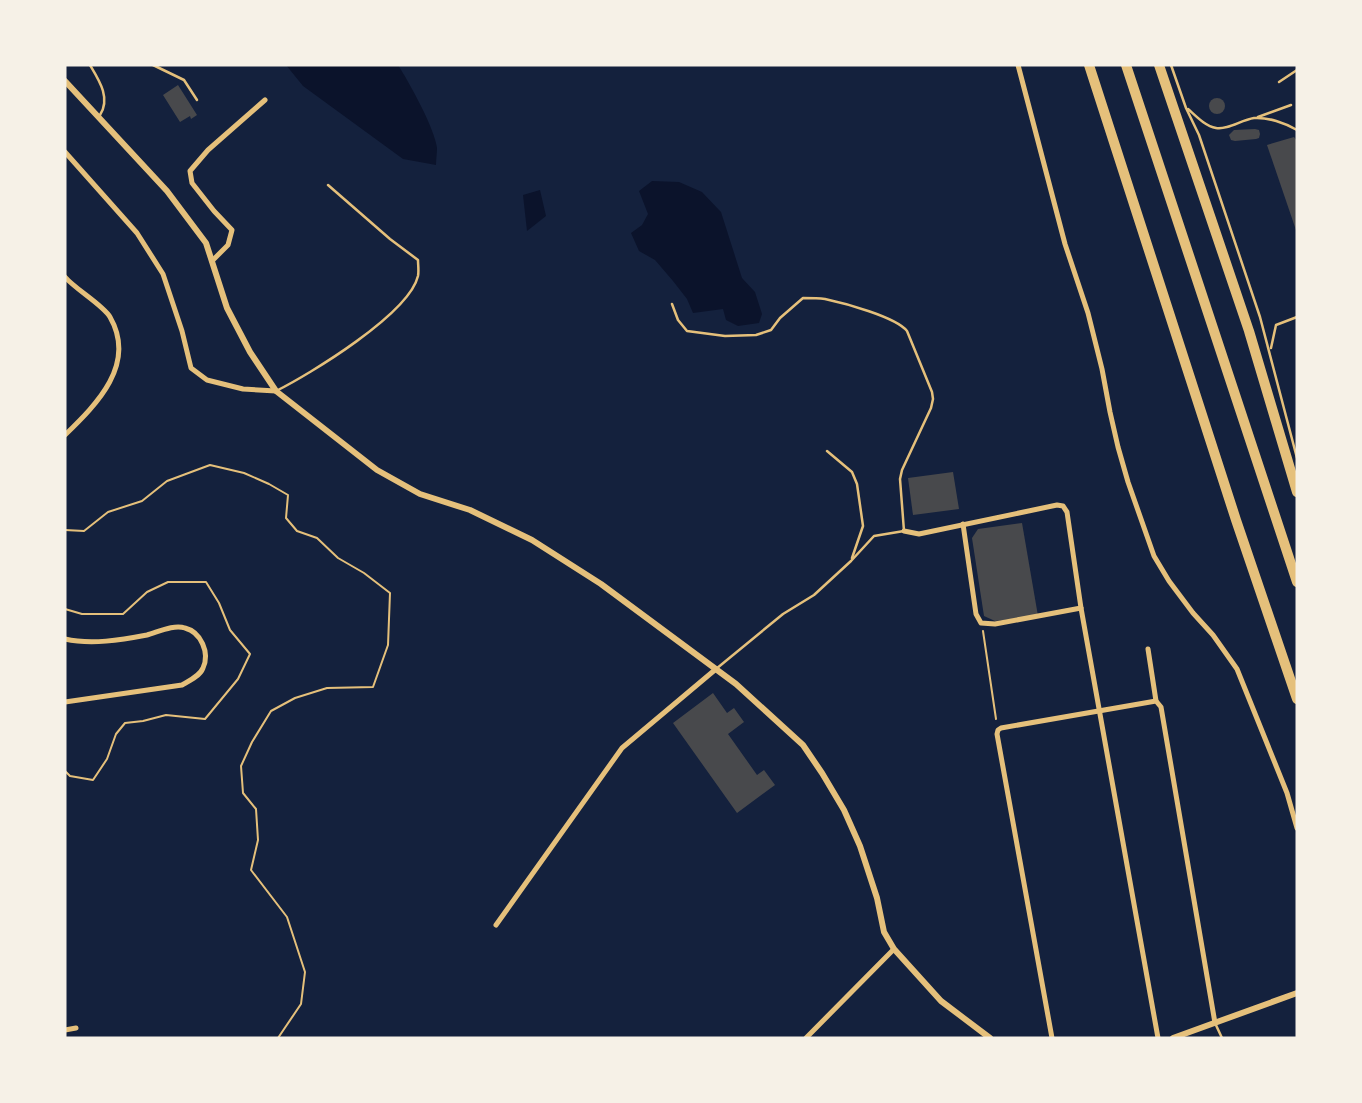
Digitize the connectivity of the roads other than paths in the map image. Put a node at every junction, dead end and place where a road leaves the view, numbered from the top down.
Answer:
1 (90, 65) edge
2 (153, 65) edge
3 (1018, 65) edge
4 (1089, 65) edge
5 (1126, 65) edge
6 (1159, 65) edge
7 (1171, 65) edge
8 (1297, 70) edge
9 (65, 81) edge
10 (1279, 82) dead end
11 (197, 100) dead end
12 (265, 100) dead end
13 (1291, 105) dead end
14 (1186, 108) junction
15 (98, 117) junction
16 (1254, 118) junction
17 (1297, 130) edge
18 (65, 152) edge
19 (328, 186) dead end
20 (212, 261) junction
21 (65, 277) edge
22 (672, 304) dead end
23 (1297, 317) edge
24 (1270, 351) junction
25 (276, 391) junction
26 (65, 435) edge
27 (827, 451) dead end
28 (1297, 458) edge
29 (1297, 492) edge
30 (962, 524) junction
31 (904, 531) junction
32 (851, 561) junction
33 (1297, 582) edge
34 (1081, 608) junction
35 (65, 639) edge
36 (1148, 649) dead end
37 (716, 669) junction
38 (1297, 699) edge
39 (1156, 701) junction
40 (65, 702) edge
41 (1100, 711) junction
42 (1297, 828) edge
43 (496, 925) dead end
44 (894, 949) junction
45 (1297, 993) edge
46 (1215, 1023) junction
47 (76, 1028) dead end
48 (65, 1030) edge
49 (806, 1038) edge
50 (990, 1038) edge
51 (1052, 1038) edge
52 (1158, 1038) edge
53 (1173, 1038) edge
54 (1222, 1038) edge

1 - 15 lane
2 - 11 lane
3 - 42 street
4 - 38 highway
5 - 33 highway
6 - 29 highway
7 - 14 lane
8 - 10 lane
9 - 15 street
12 - 20 street
13 - 16 lane
14 - 16 lane
14 - 24 lane
15 - 20 street
16 - 17 lane
18 - 25 street
19 - 25 lane
20 - 25 street
21 - 26 street
22 - 31 lane
23 - 24 lane
24 - 28 lane
25 - 37 street
27 - 32 lane
30 - 31 street
30 - 34 street
30 - 34 street
31 - 32 lane
32 - 37 lane
34 - 41 street
35 - 40 street
36 - 39 street
37 - 43 street
37 - 44 street
39 - 41 street
39 - 46 street
41 - 51 street
41 - 52 street
44 - 49 street
44 - 50 street
45 - 46 street
46 - 53 street
46 - 54 lane
47 - 48 street

